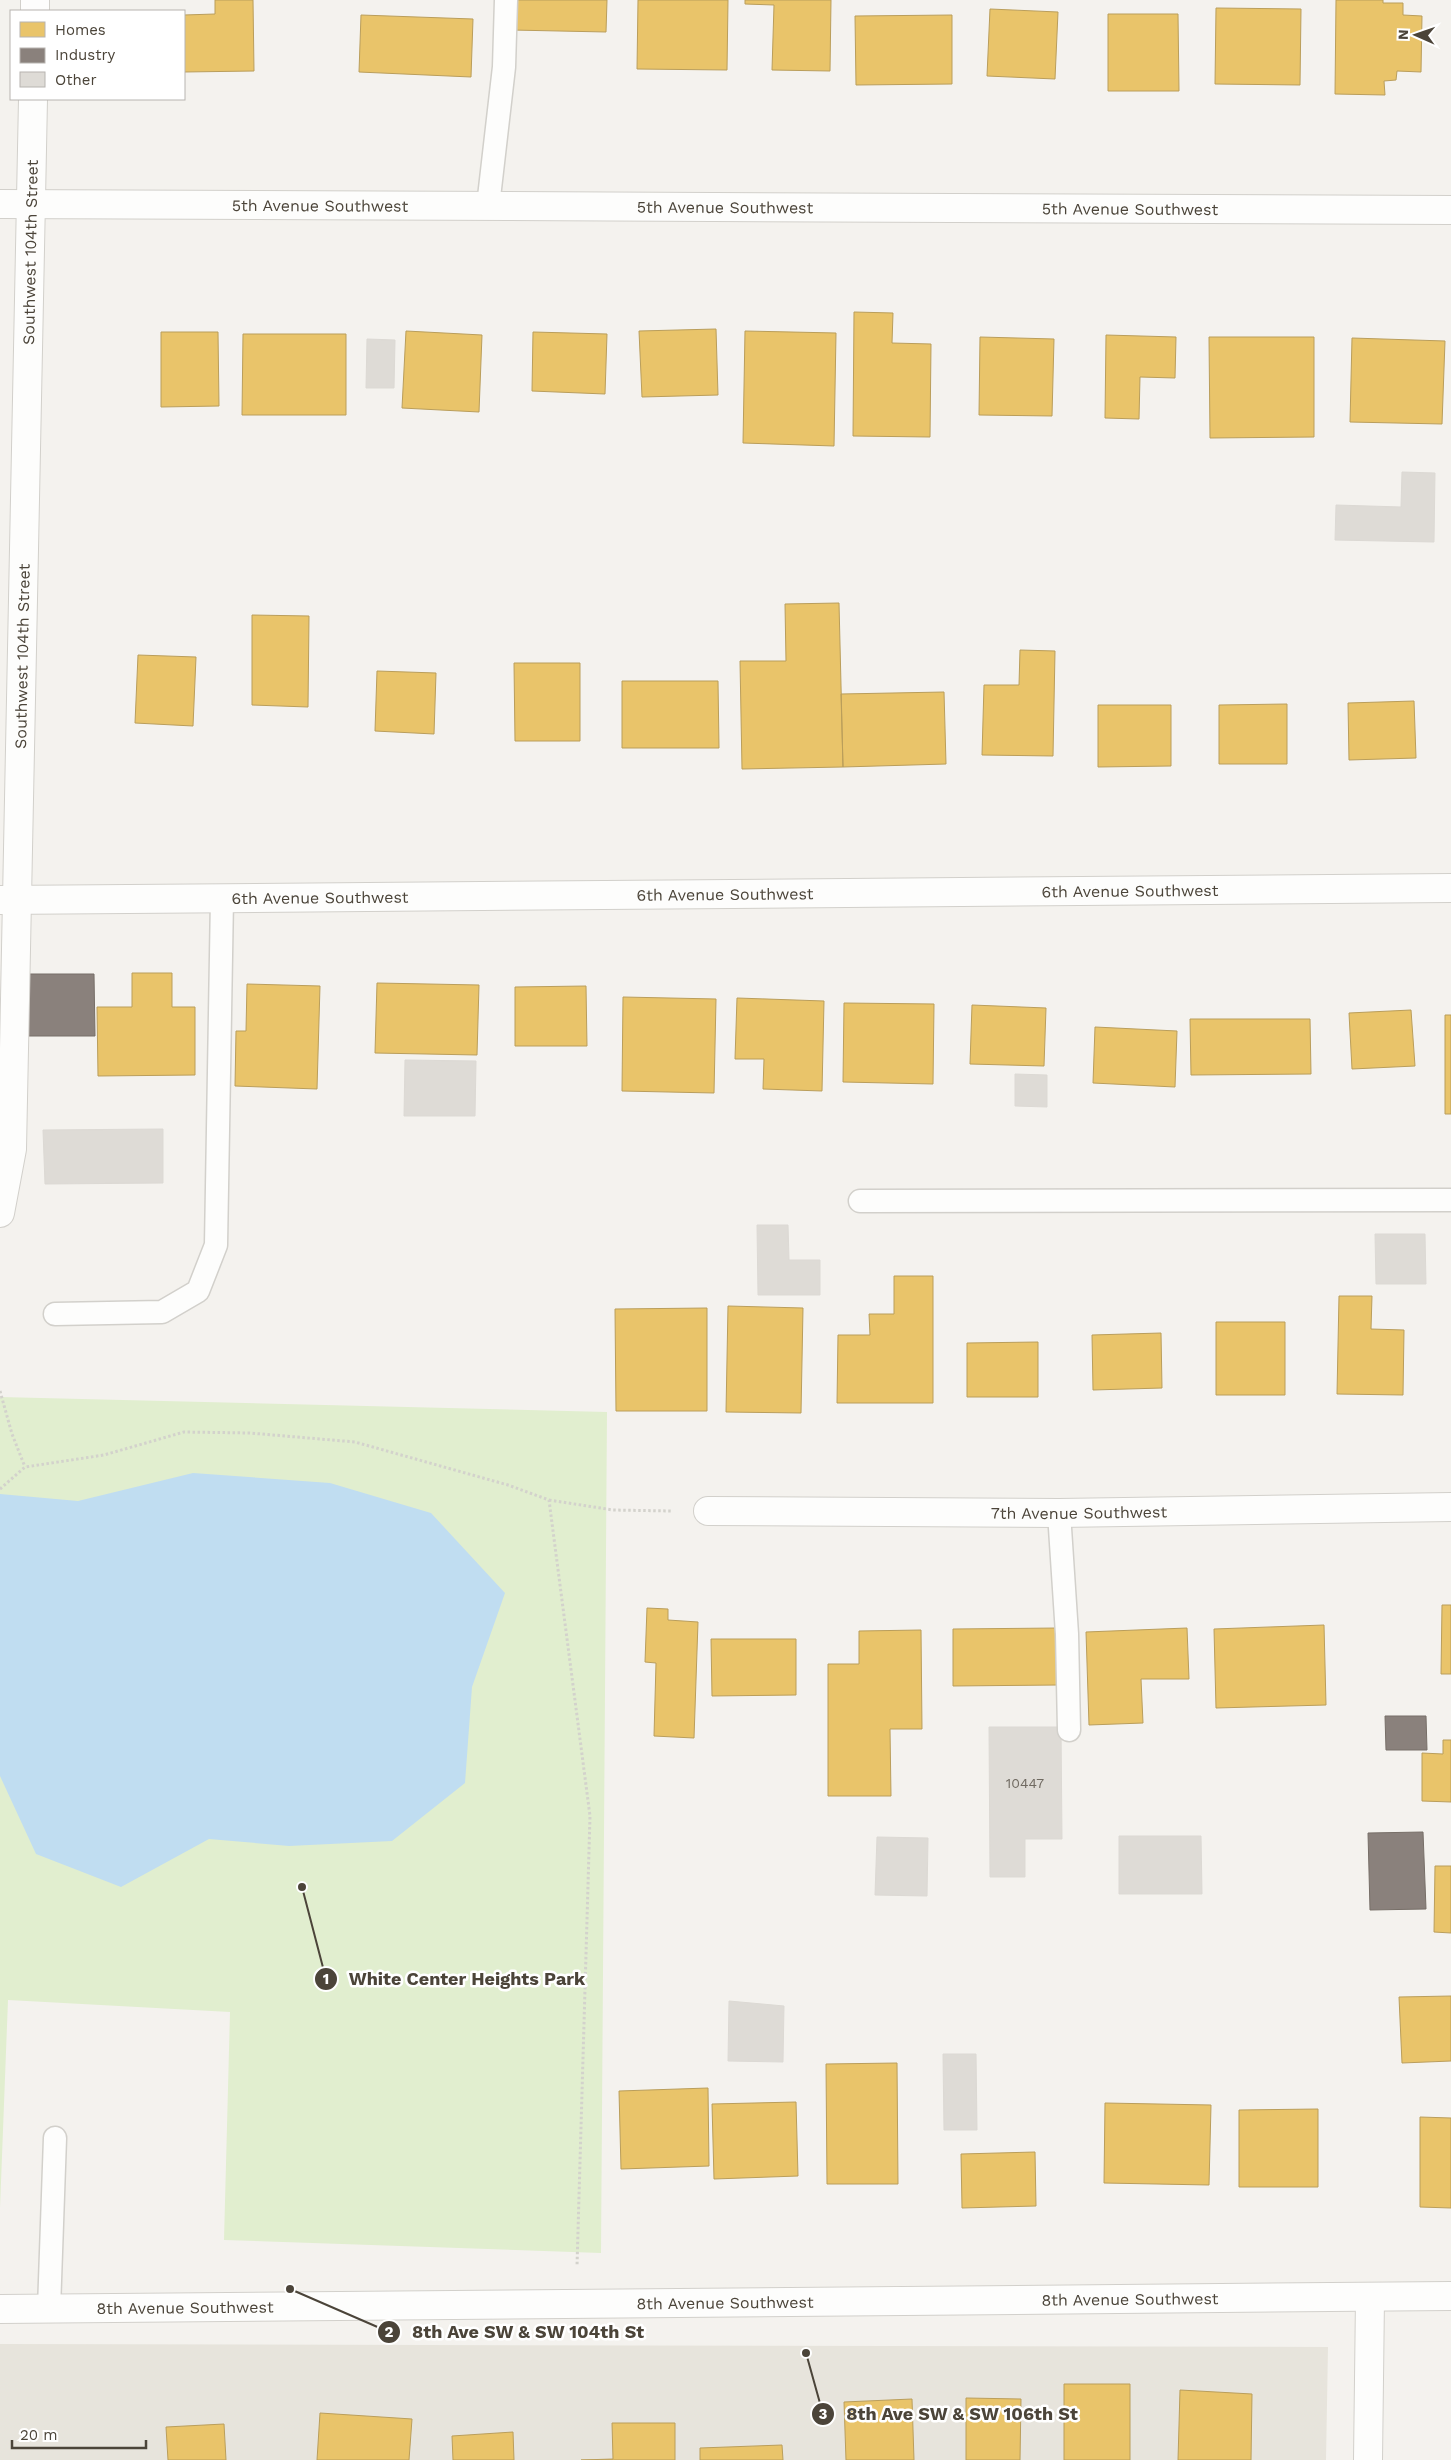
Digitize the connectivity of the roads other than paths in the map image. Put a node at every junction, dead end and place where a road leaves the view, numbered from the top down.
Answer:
1 (506, 0) edge
2 (33, 100) edge
3 (0, 204) edge
4 (31, 204) junction
5 (488, 206) junction
6 (1451, 210) edge
7 (1451, 888) edge
8 (222, 898) junction
9 (8, 900) edge
10 (860, 1200) dead end
11 (1451, 1200) edge
12 (0, 1212) edge
13 (55, 1314) dead end
14 (1451, 1507) edge
15 (708, 1511) road end
16 (1059, 1513) junction
17 (1069, 1730) dead end
18 (55, 2138) dead end
19 (1451, 2296) edge
20 (1370, 2298) junction
21 (49, 2308) junction
22 (0, 2309) edge
23 (1368, 2460) edge

1 - 5 lane
2 - 4 street, Southwest 104th Street
3 - 4 street, 5th Avenue Southwest
4 - 5 street, 5th Avenue Southwest
4 - 9 street, Southwest 104th Street
5 - 6 street, 5th Avenue Southwest
7 - 8 street, 6th Avenue Southwest
8 - 9 street, 6th Avenue Southwest
8 - 13 lane
9 - 12 street, Southwest 104th Street
10 - 11 lane
14 - 16 street, 7th Avenue Southwest
15 - 16 street, 7th Avenue Southwest
16 - 17 lane
18 - 21 lane
19 - 20 street, 8th Avenue Southwest
20 - 21 street, 8th Avenue Southwest
20 - 23 street
21 - 22 street, 8th Avenue Southwest

